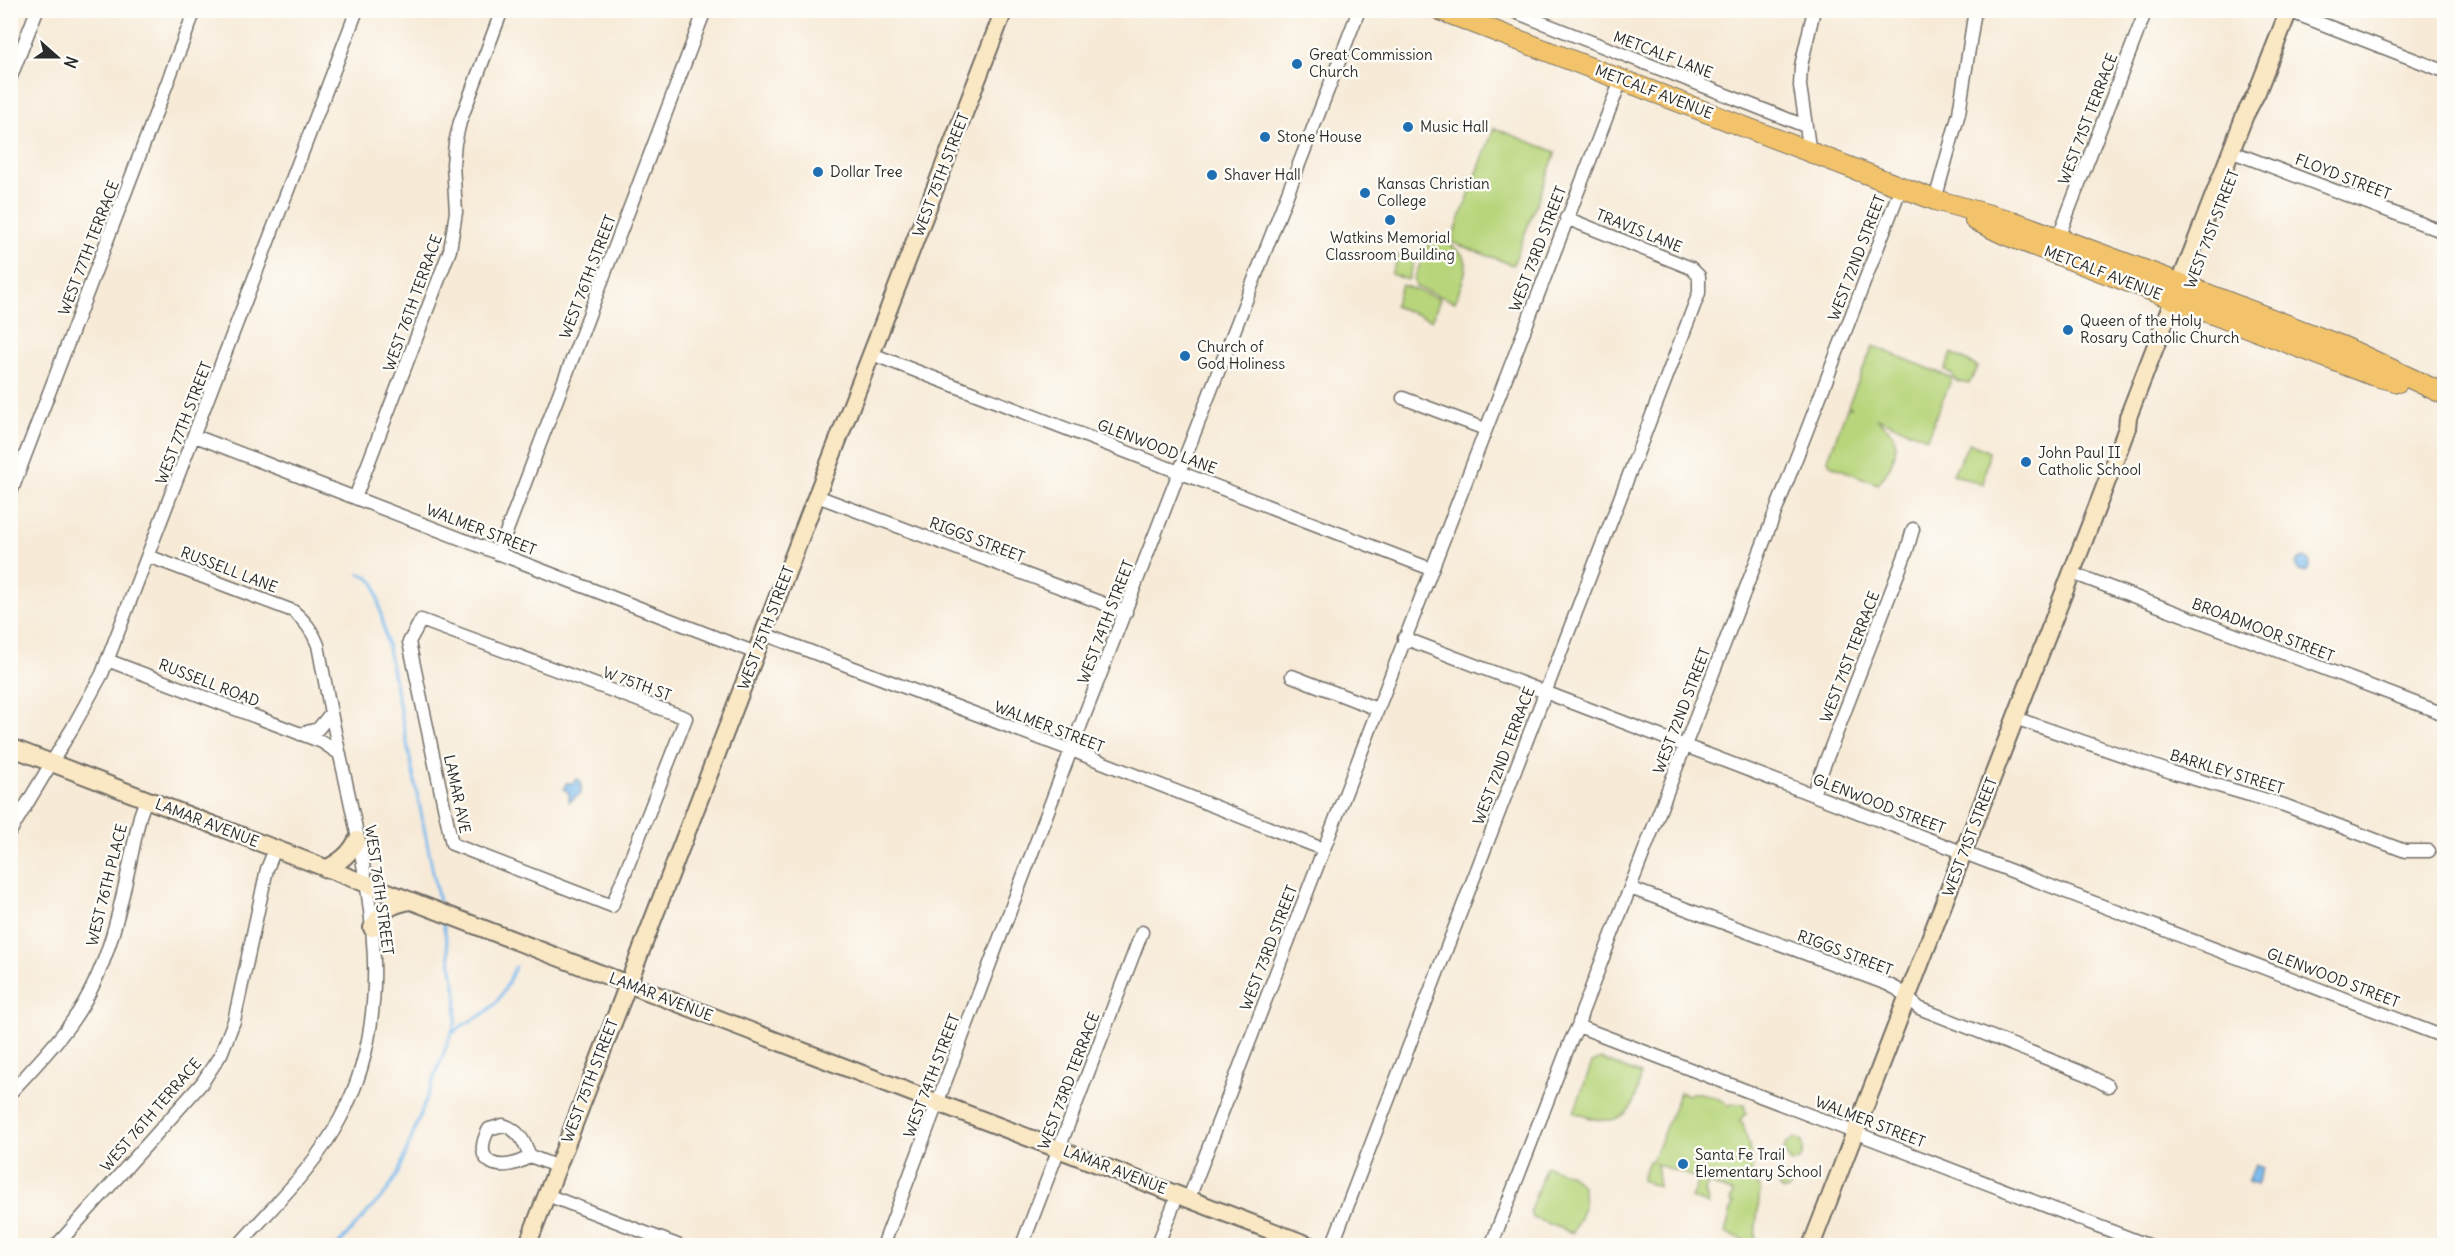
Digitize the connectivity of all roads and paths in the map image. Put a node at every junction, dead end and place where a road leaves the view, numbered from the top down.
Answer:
1 (37, 10) edge
2 (195, 10) edge
3 (357, 10) edge
4 (502, 10) edge
5 (705, 10) edge
6 (1004, 10) edge
7 (1359, 10) edge
8 (1440, 10) edge
9 (1510, 10) edge
10 (1814, 10) edge
11 (1975, 10) edge
12 (2146, 10) edge
13 (2288, 11) edge
14 (2445, 71) edge
15 (11, 79) edge
16 (1621, 80) junction
17 (1804, 126) junction
18 (1810, 153) junction
19 (2235, 153) junction
20 (1901, 187) junction
21 (1935, 200) junction
22 (1566, 218) junction
23 (2445, 232) edge
24 (2058, 238) junction
25 (1698, 276) joint
26 (2181, 293) junction
27 (872, 354) junction
28 (2445, 394) edge
29 (1403, 398) dead end
30 (1485, 429) junction
31 (195, 436) junction
32 (1181, 472) junction
33 (10, 495) edge
34 (817, 496) junction
35 (355, 498) junction
36 (1913, 529) dead end
37 (498, 554) junction
38 (148, 556) junction
39 (1431, 569) junction
40 (2072, 573) junction
41 (1126, 612) junction
42 (297, 615) joint
43 (421, 620) joint
44 (764, 634) junction
45 (1404, 638) junction
46 (756, 653) junction
47 (107, 660) junction
48 (1292, 676) dead end
49 (1544, 693) junction
50 (1377, 709) junction
51 (332, 713) junction
52 (2445, 714) edge
53 (2015, 718) junction
54 (300, 734) junction
55 (1684, 746) junction
56 (10, 747) edge
57 (1071, 750) junction
58 (340, 754) junction
59 (52, 763) junction
60 (1813, 795) junction
61 (146, 799) junction
62 (10, 832) edge
63 (357, 840) junction
64 (274, 849) junction
65 (1323, 849) junction
66 (2429, 851) dead end
67 (1963, 855) junction
68 (326, 869) junction
69 (365, 884) junction
70 (1630, 888) junction
71 (410, 901) junction
72 (612, 906) joint
73 (372, 928) junction
74 (1142, 932) dead end
75 (627, 984) junction
76 (1907, 998) junction
77 (1578, 1026) junction
78 (2445, 1037) edge
79 (2108, 1086) dead end
80 (10, 1093) edge
81 (938, 1103) junction
82 (1856, 1132) junction
83 (1059, 1149) junction
84 (530, 1156) dead end
85 (558, 1167) junction
86 (547, 1195) junction
87 (1184, 1196) junction
88 (1024, 1240) dead end
89 (56, 1245) edge
90 (238, 1245) edge
91 (527, 1245) edge
92 (680, 1245) edge
93 (883, 1245) edge
94 (1157, 1245) edge
95 (1311, 1245) edge
96 (1332, 1245) edge
97 (1491, 1245) edge
98 (1811, 1245) edge
99 (2150, 1245) edge

1 - 15 street
2 - 33 street, WEST 77TH TERRACE
3 - 31 street, WEST 77TH STREET
4 - 35 street, WEST 76TH TERRACE
5 - 37 street, WEST 76TH STREET
6 - 27 street, WEST 75TH STREET
7 - 32 street, WEST 74TH STREET
8 - 16 main road, METCALF AVENUE
9 - 17 street, METCALF LANE
10 - 17 street
11 - 21 street
12 - 24 street, WEST 71ST TERRACE
13 - 14 street
13 - 19 street, WEST 71ST STREET
16 - 18 main road, METCALF AVENUE
16 - 22 street, WEST 73RD STREET
17 - 18 street
18 - 20 main road, METCALF AVENUE
19 - 23 street, FLOYD STREET
19 - 26 street, WEST 71ST STREET
20 - 21 main road, METCALF AVENUE
20 - 55 street, WEST 72ND STREET
21 - 24 main road, METCALF AVENUE
21 - 26 main road, METCALF AVENUE
22 - 25 street, TRAVIS LANE
22 - 30 street, WEST 73RD STREET
24 - 26 main road, METCALF AVENUE
25 - 49 street, WEST 72ND TERRACE
26 - 28 main road, METCALF AVENUE
26 - 40 street, WEST 71ST STREET
27 - 32 street, GLENWOOD LANE
27 - 34 street, WEST 75TH STREET
29 - 30 street
30 - 39 street, WEST 73RD STREET
31 - 35 street, WALMER STREET
31 - 38 street, WEST 77TH STREET
32 - 39 street, GLENWOOD LANE
32 - 41 street, WEST 74TH STREET
34 - 41 street, RIGGS STREET
34 - 44 street, WEST 75TH STREET
35 - 37 street, WALMER STREET
36 - 60 street, WEST 71ST TERRACE
37 - 46 street, WALMER STREET
38 - 42 street, RUSSELL LANE
38 - 47 street, WEST 77TH STREET
39 - 45 street, WEST 73RD STREET
40 - 52 street, BROADMOOR STREET
40 - 53 street, WEST 71ST STREET
41 - 57 street, WEST 74TH STREET
42 - 51 street, WEST 76TH STREET
43 - 72 street, LAMAR AVE
43 - 72 street, W 75TH ST
44 - 46 street, WEST 75TH STREET
44 - 57 street, WALMER STREET
45 - 49 street, GLENWOOD STREET
45 - 50 street, WEST 73RD STREET
46 - 75 street, WEST 75TH STREET
47 - 54 street, RUSSELL ROAD
47 - 59 street, WEST 77TH STREET
48 - 50 street
49 - 55 street, GLENWOOD STREET
49 - 96 street, WEST 72ND TERRACE
50 - 65 street, WEST 73RD STREET
51 - 54 street
51 - 58 street, WEST 76TH STREET
53 - 66 street, BARKLEY STREET
53 - 67 street, WEST 71ST STREET
54 - 58 street, RUSSELL ROAD
55 - 60 street, GLENWOOD STREET
55 - 70 street, WEST 72ND STREET
56 - 59 street, LAMAR AVENUE
57 - 65 street, WALMER STREET
57 - 81 street, WEST 74TH STREET
58 - 63 street, WEST 76TH STREET
59 - 61 street, LAMAR AVENUE
59 - 62 street, WEST 77TH STREET
60 - 67 street, GLENWOOD STREET
61 - 64 street, LAMAR AVENUE
61 - 80 street, WEST 76TH PLACE
63 - 68 street
63 - 69 street, WEST 76TH STREET
64 - 68 street, LAMAR AVENUE
64 - 89 street, WEST 76TH TERRACE
65 - 87 street, WEST 73RD STREET
67 - 76 street, WEST 71ST STREET
67 - 78 street, GLENWOOD STREET
68 - 69 street, LAMAR AVENUE
69 - 71 street, LAMAR AVENUE
69 - 73 street, WEST 76TH STREET
70 - 76 street, RIGGS STREET
70 - 77 street, WEST 72ND STREET
71 - 73 street
71 - 75 street, LAMAR AVENUE
73 - 90 street, WEST 76TH STREET
74 - 83 street, WEST 73RD TERRACE
75 - 81 street, LAMAR AVENUE
75 - 85 street, WEST 75TH STREET
76 - 79 street, RIGGS STREET
76 - 82 street, WEST 71ST STREET
77 - 82 street, WALMER STREET
77 - 97 street, WEST 72ND STREET
81 - 83 street, LAMAR AVENUE
81 - 93 street, WEST 74TH STREET
82 - 98 street, WEST 71ST STREET
82 - 99 street, WALMER STREET
83 - 87 street, LAMAR AVENUE
83 - 88 street, WEST 73RD TERRACE
84 - 85 street
85 - 86 street, WEST 75TH STREET
86 - 91 street, WEST 75TH STREET
86 - 92 street
87 - 94 street, WEST 73RD STREET
87 - 95 street, LAMAR AVENUE

